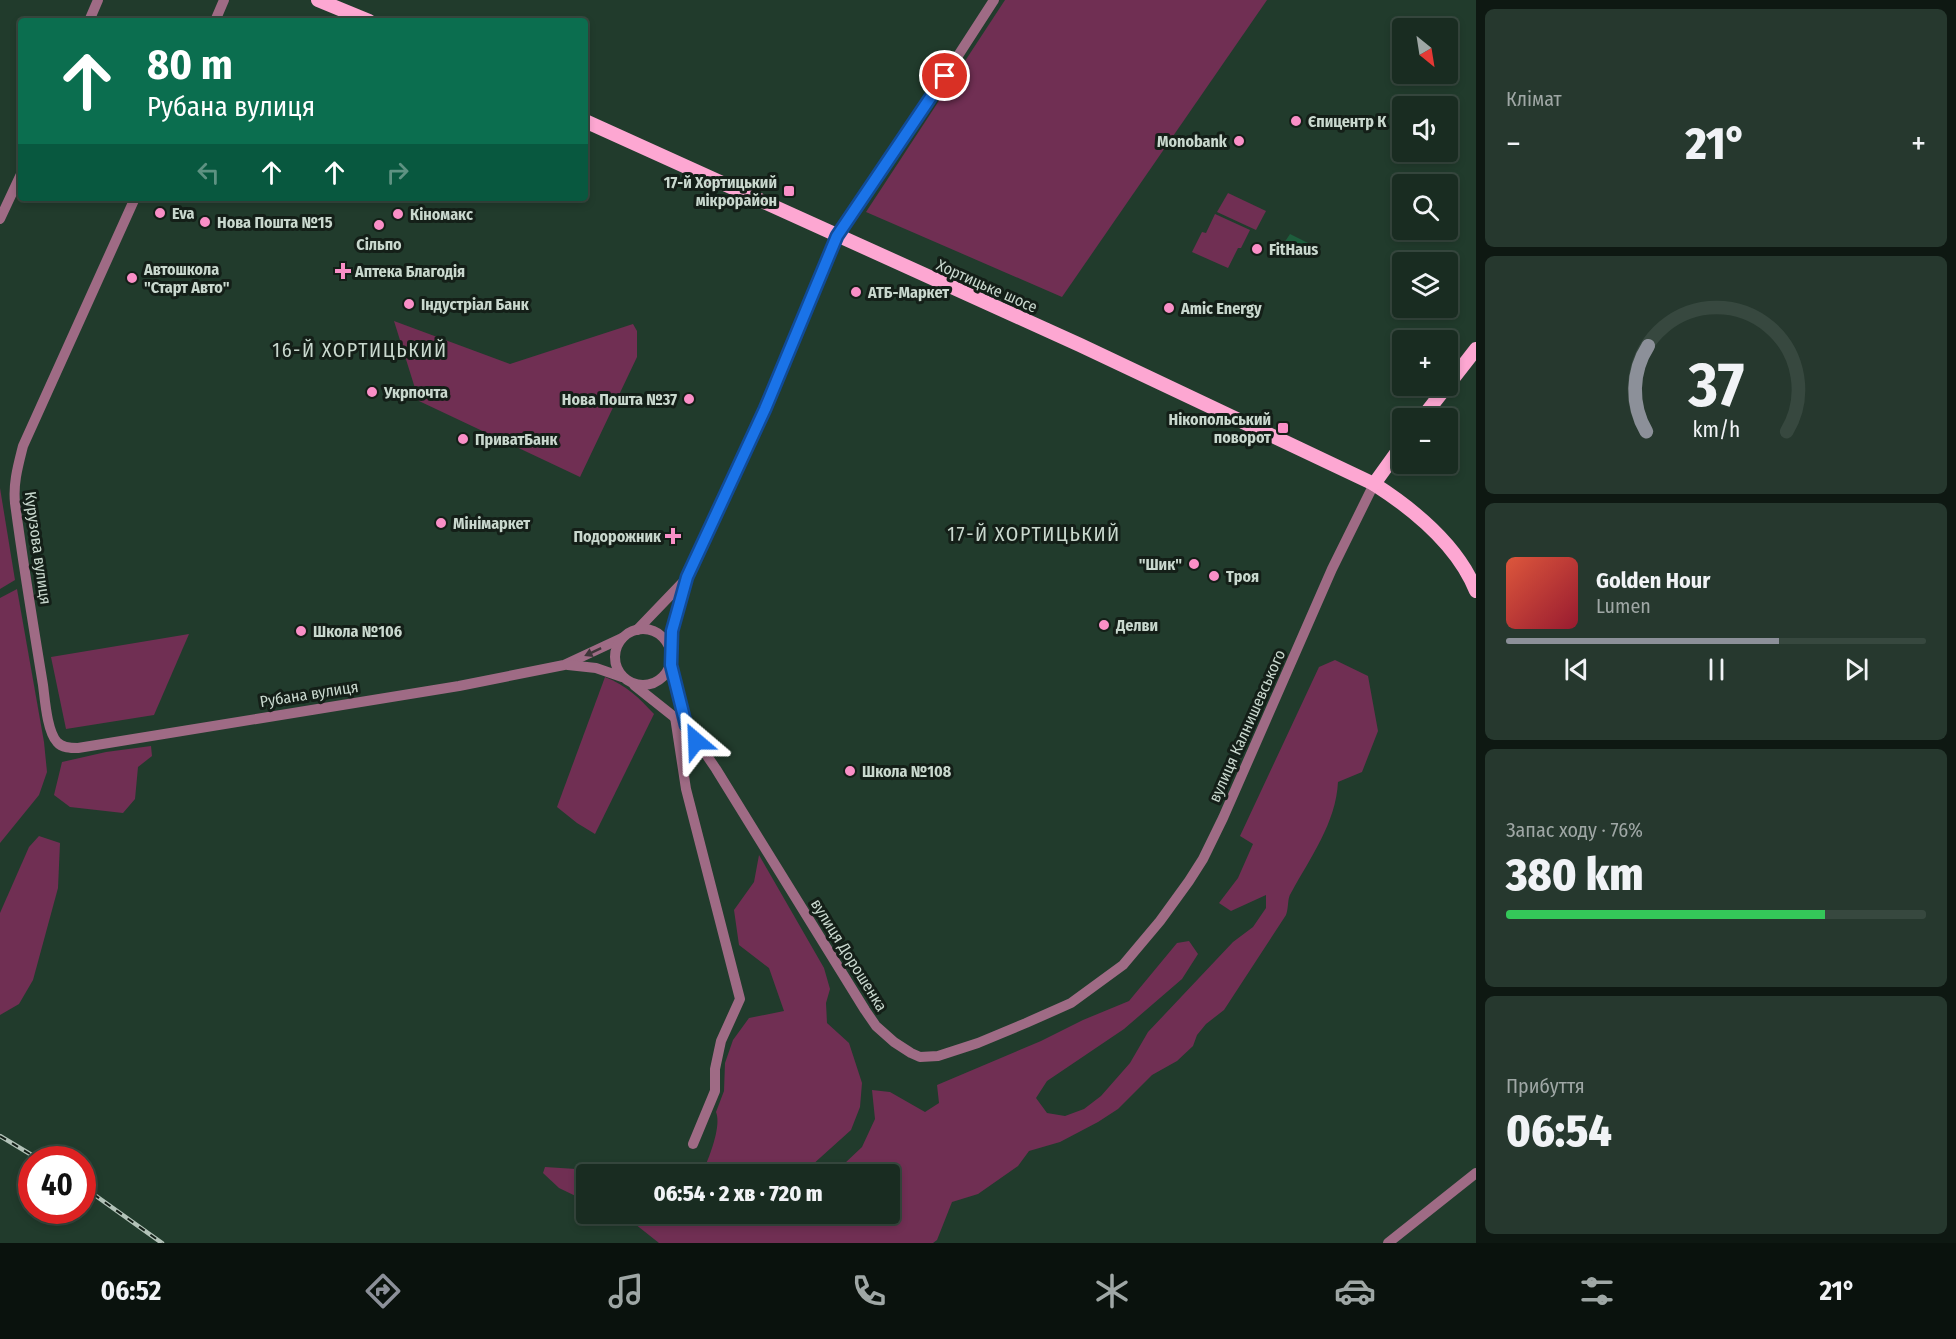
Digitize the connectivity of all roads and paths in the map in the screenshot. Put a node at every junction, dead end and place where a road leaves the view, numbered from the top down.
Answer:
1 (98, 0) edge
2 (224, 0) edge
3 (318, 0) edge
4 (994, 0) edge
5 (90, 18) edge
6 (216, 18) edge
7 (362, 18) edge
8 (588, 122) edge
9 (18, 180) edge
10 (134, 201) edge
11 (0, 219) edge
12 (837, 236) junction
13 (1476, 349) edge
14 (1458, 372) edge
15 (1439, 396) edge
16 (1430, 408) edge
17 (1392, 459) edge
18 (1374, 484) junction
19 (687, 577) junction
20 (1476, 591) edge
21 (638, 630) junction
22 (622, 638) junction
23 (670, 646) junction
24 (564, 665) junction
25 (671, 665) junction
26 (622, 676) junction
27 (632, 684) junction
28 (675, 717) junction
29 (686, 725) junction
30 (58, 744) joint
31 (1124, 965) joint
32 (693, 1144) dead end
33 (1476, 1173) edge
34 (1388, 1243) edge

1 - 5 street
2 - 6 street
3 - 7 main road
4 - 12 street
8 - 12 main road, Хортицьке шосе
9 - 11 street
10 - 30 street, Курузова вулиця
12 - 18 main road, Хортицьке шосе
12 - 19 street
13 - 14 main road
15 - 16 main road
17 - 18 main road
18 - 20 main road, Хортицьке шосе
18 - 31 street, вулиця Калнишевського
19 - 21 street
19 - 23 street
21 - 22 street
21 - 23 street
22 -> 24 street, Рубана вулиця
22 - 26 street
23 - 25 street
24 - 26 street, Рубана вулиця
24 - 30 street, Рубана вулиця
25 - 27 street
25 - 29 street, вулиця Дорошенка
26 - 27 street
27 - 28 street, вулиця Дорошенка
28 - 29 street, вулиця Дорошенка
28 - 32 street
29 - 31 street, вулиця Дорошенка
33 - 34 street

